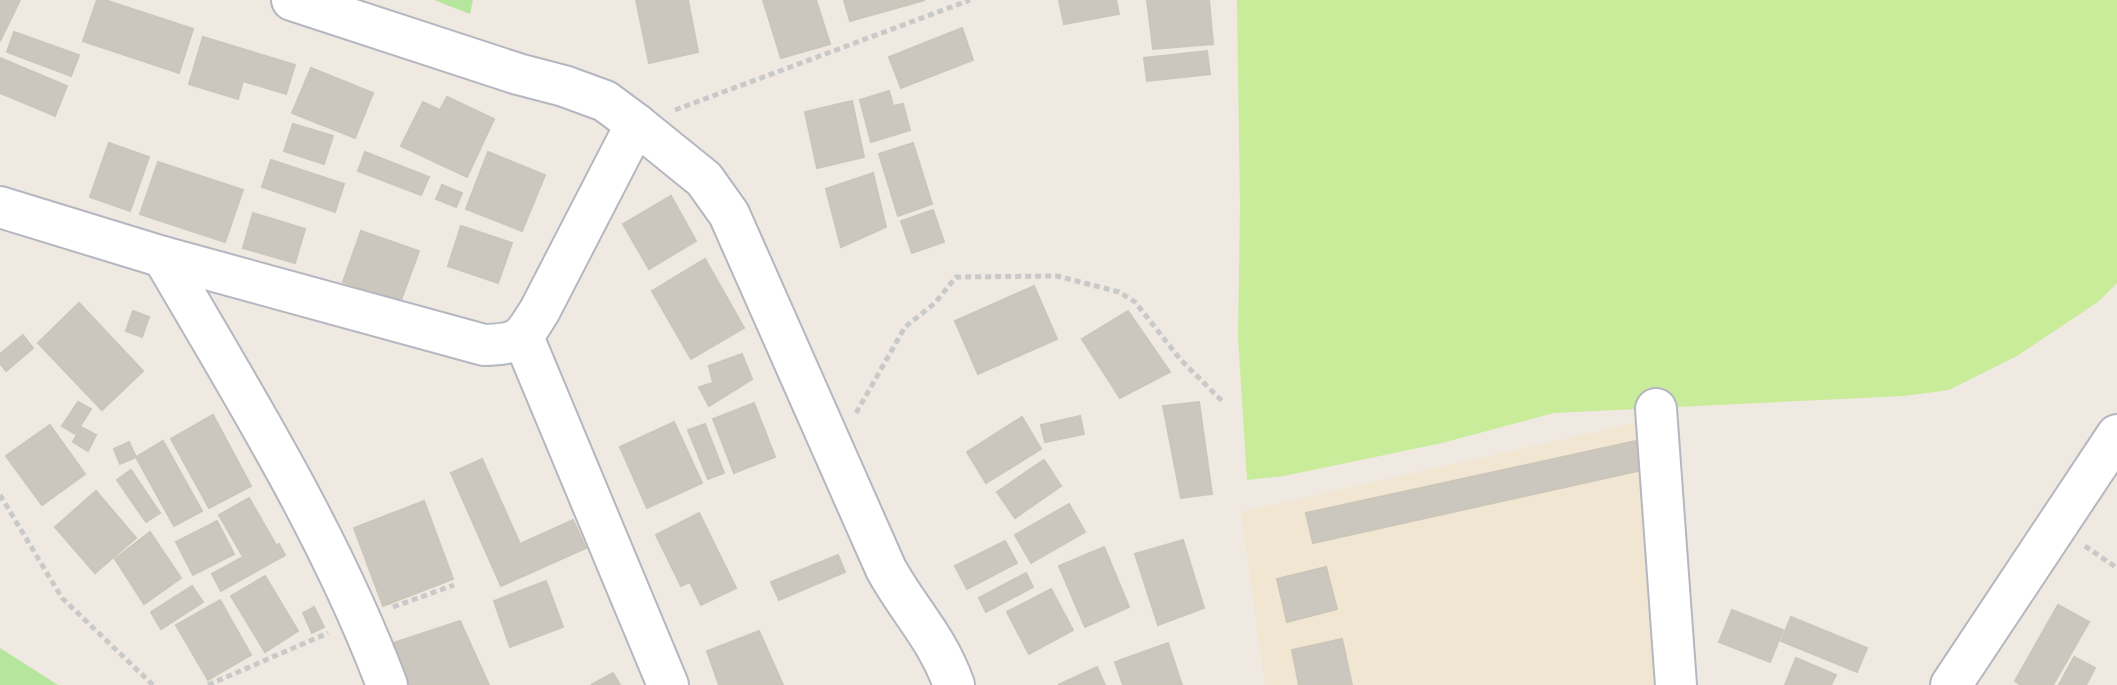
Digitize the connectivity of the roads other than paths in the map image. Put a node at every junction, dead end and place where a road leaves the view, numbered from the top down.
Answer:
1 (292, 0) edge
2 (636, 124) junction
3 (0, 207) edge
4 (163, 257) junction
5 (523, 337) junction
6 (1656, 409) dead end
7 (2117, 435) edge
8 (387, 685) edge
9 (668, 685) edge
10 (954, 685) edge
11 (1676, 685) edge
12 (1951, 685) edge

1 - 2 street
2 - 5 street
2 - 10 street
3 - 4 street
4 - 5 street
4 - 8 street
5 - 9 street
6 - 11 street
7 - 12 street

